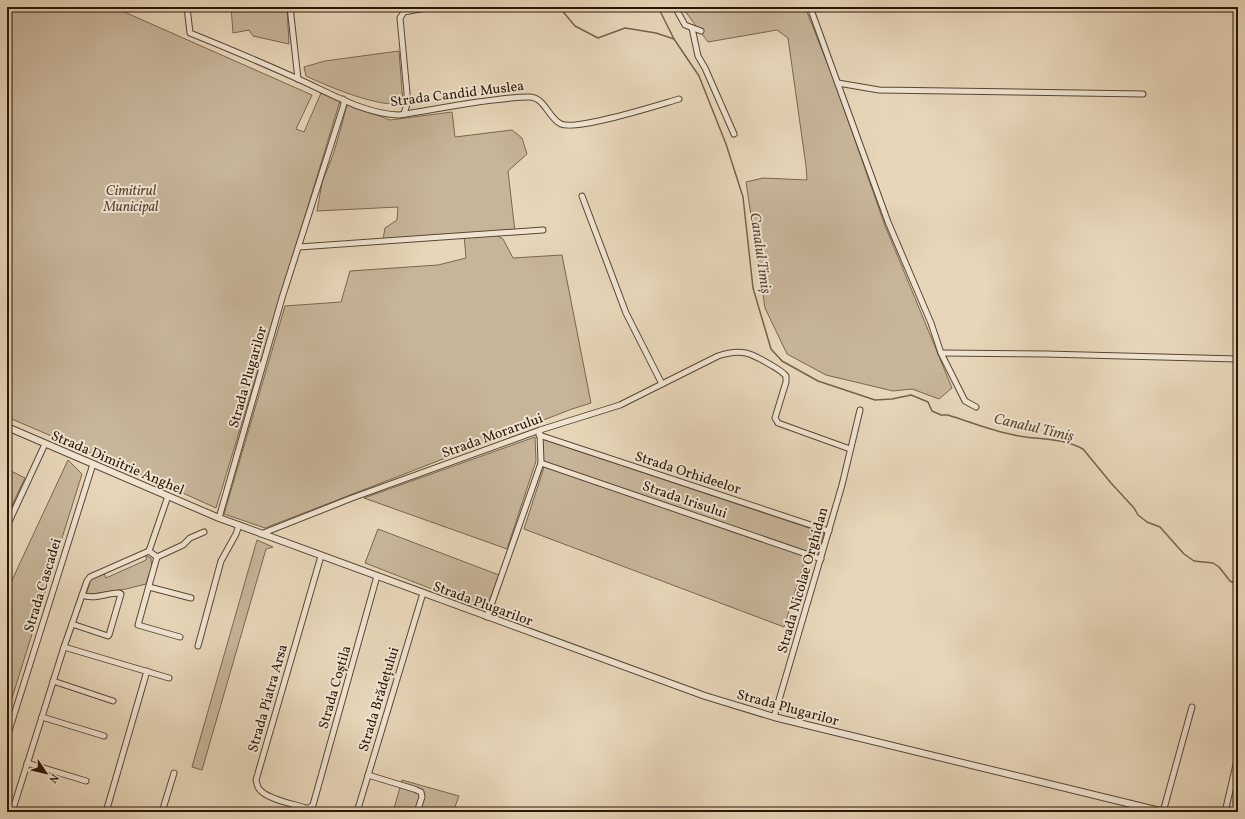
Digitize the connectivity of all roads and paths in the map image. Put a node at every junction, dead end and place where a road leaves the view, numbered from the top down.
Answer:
1 (187, 7) edge
2 (290, 7) edge
3 (431, 7) edge
4 (675, 7) edge
5 (810, 7) edge
6 (692, 28) junction
7 (701, 31) dead end
8 (298, 79) junction
9 (838, 83) junction
10 (1143, 94) dead end
11 (343, 99) junction
12 (679, 100) dead end
13 (404, 114) junction
14 (734, 134) dead end
15 (582, 196) dead end
16 (543, 230) dead end
17 (299, 247) junction
18 (941, 354) junction
19 (1238, 359) edge
20 (662, 384) junction
21 (976, 407) dead end
22 (860, 410) dead end
23 (7, 427) edge
24 (540, 432) junction
25 (45, 444) junction
26 (850, 449) junction
27 (541, 463) junction
28 (93, 464) junction
29 (168, 496) junction
30 (219, 518) junction
31 (239, 525) junction
32 (7, 526) edge
33 (829, 531) junction
34 (204, 532) dead end
35 (261, 534) junction
36 (148, 551) junction
37 (321, 556) junction
38 (157, 557) junction
39 (821, 559) junction
40 (377, 576) junction
41 (149, 587) junction
42 (423, 593) junction
43 (82, 595) junction
44 (191, 598) dead end
45 (487, 617) junction
46 (72, 624) junction
47 (180, 637) dead end
48 (198, 646) dead end
49 (64, 647) junction
50 (147, 671) junction
51 (169, 678) dead end
52 (53, 681) junction
53 (113, 701) dead end
54 (1192, 707) dead end
55 (42, 717) junction
56 (774, 717) junction
57 (104, 736) dead end
58 (7, 737) edge
59 (1238, 756) edge
60 (27, 763) junction
61 (174, 773) dead end
62 (368, 775) junction
63 (86, 781) dead end
64 (313, 805) joint
65 (12, 812) edge
66 (106, 812) edge
67 (162, 812) edge
68 (357, 812) edge
69 (417, 812) edge
70 (1163, 812) edge
71 (1225, 812) edge

1 - 8 street, Strada Candid Muslea
2 - 8 street
3 - 13 street
4 - 6 street
5 - 9 street
6 - 7 street
6 - 14 street
8 - 11 street, Strada Candid Muslea
9 - 10 street
9 - 18 street
11 - 13 street, Strada Candid Muslea
11 - 17 street, Strada Plugarilor
12 - 13 street, Strada Candid Muslea
15 - 20 street
16 - 17 street
17 - 30 street, Strada Plugarilor
18 - 19 street
18 - 21 street
20 - 24 street, Strada Morarului
20 - 26 street, Strada Morarului
22 - 26 street, Strada Nicolae Orghidan
23 - 25 street, Strada Dimitrie Anghel
24 - 27 street
24 - 33 street, Strada Orhideelor
24 - 35 street, Strada Morarului
25 - 28 street, Strada Dimitrie Anghel
25 - 32 street
26 - 33 street, Strada Nicolae Orghidan
27 - 39 street, Strada Irisului
27 - 45 street
28 - 29 street, Strada Dimitrie Anghel
28 - 58 street, Strada Cascadei
29 - 30 street, Strada Dimitrie Anghel
29 - 36 street
30 - 31 street, Strada Plugarilor
31 - 35 street, Strada Plugarilor
31 - 48 street
33 - 39 street, Strada Nicolae Orghidan
34 - 38 street
35 - 37 street, Strada Plugarilor
36 - 38 street
36 - 43 street
37 - 40 street, Strada Plugarilor
37 - 64 street, Strada Piatra Arsa
38 - 41 street
39 - 56 street, Strada Nicolae Orghidan
40 - 42 street, Strada Plugarilor
40 - 64 street, Strada Coștila
41 - 44 street
41 - 47 street
42 - 45 street, Strada Plugarilor
42 - 62 street, Strada Brădețului
43 - 46 street
43 - 46 street
45 - 56 street, Strada Plugarilor
46 - 49 street
49 - 50 street
49 - 52 street
50 - 51 street
50 - 66 street
52 - 53 street
52 - 55 street
54 - 70 street
55 - 57 street
55 - 60 street
56 - 70 street, Strada Plugarilor
59 - 71 street
60 - 63 street
60 - 65 street
61 - 67 street
62 - 68 street, Strada Brădețului
62 - 69 street

